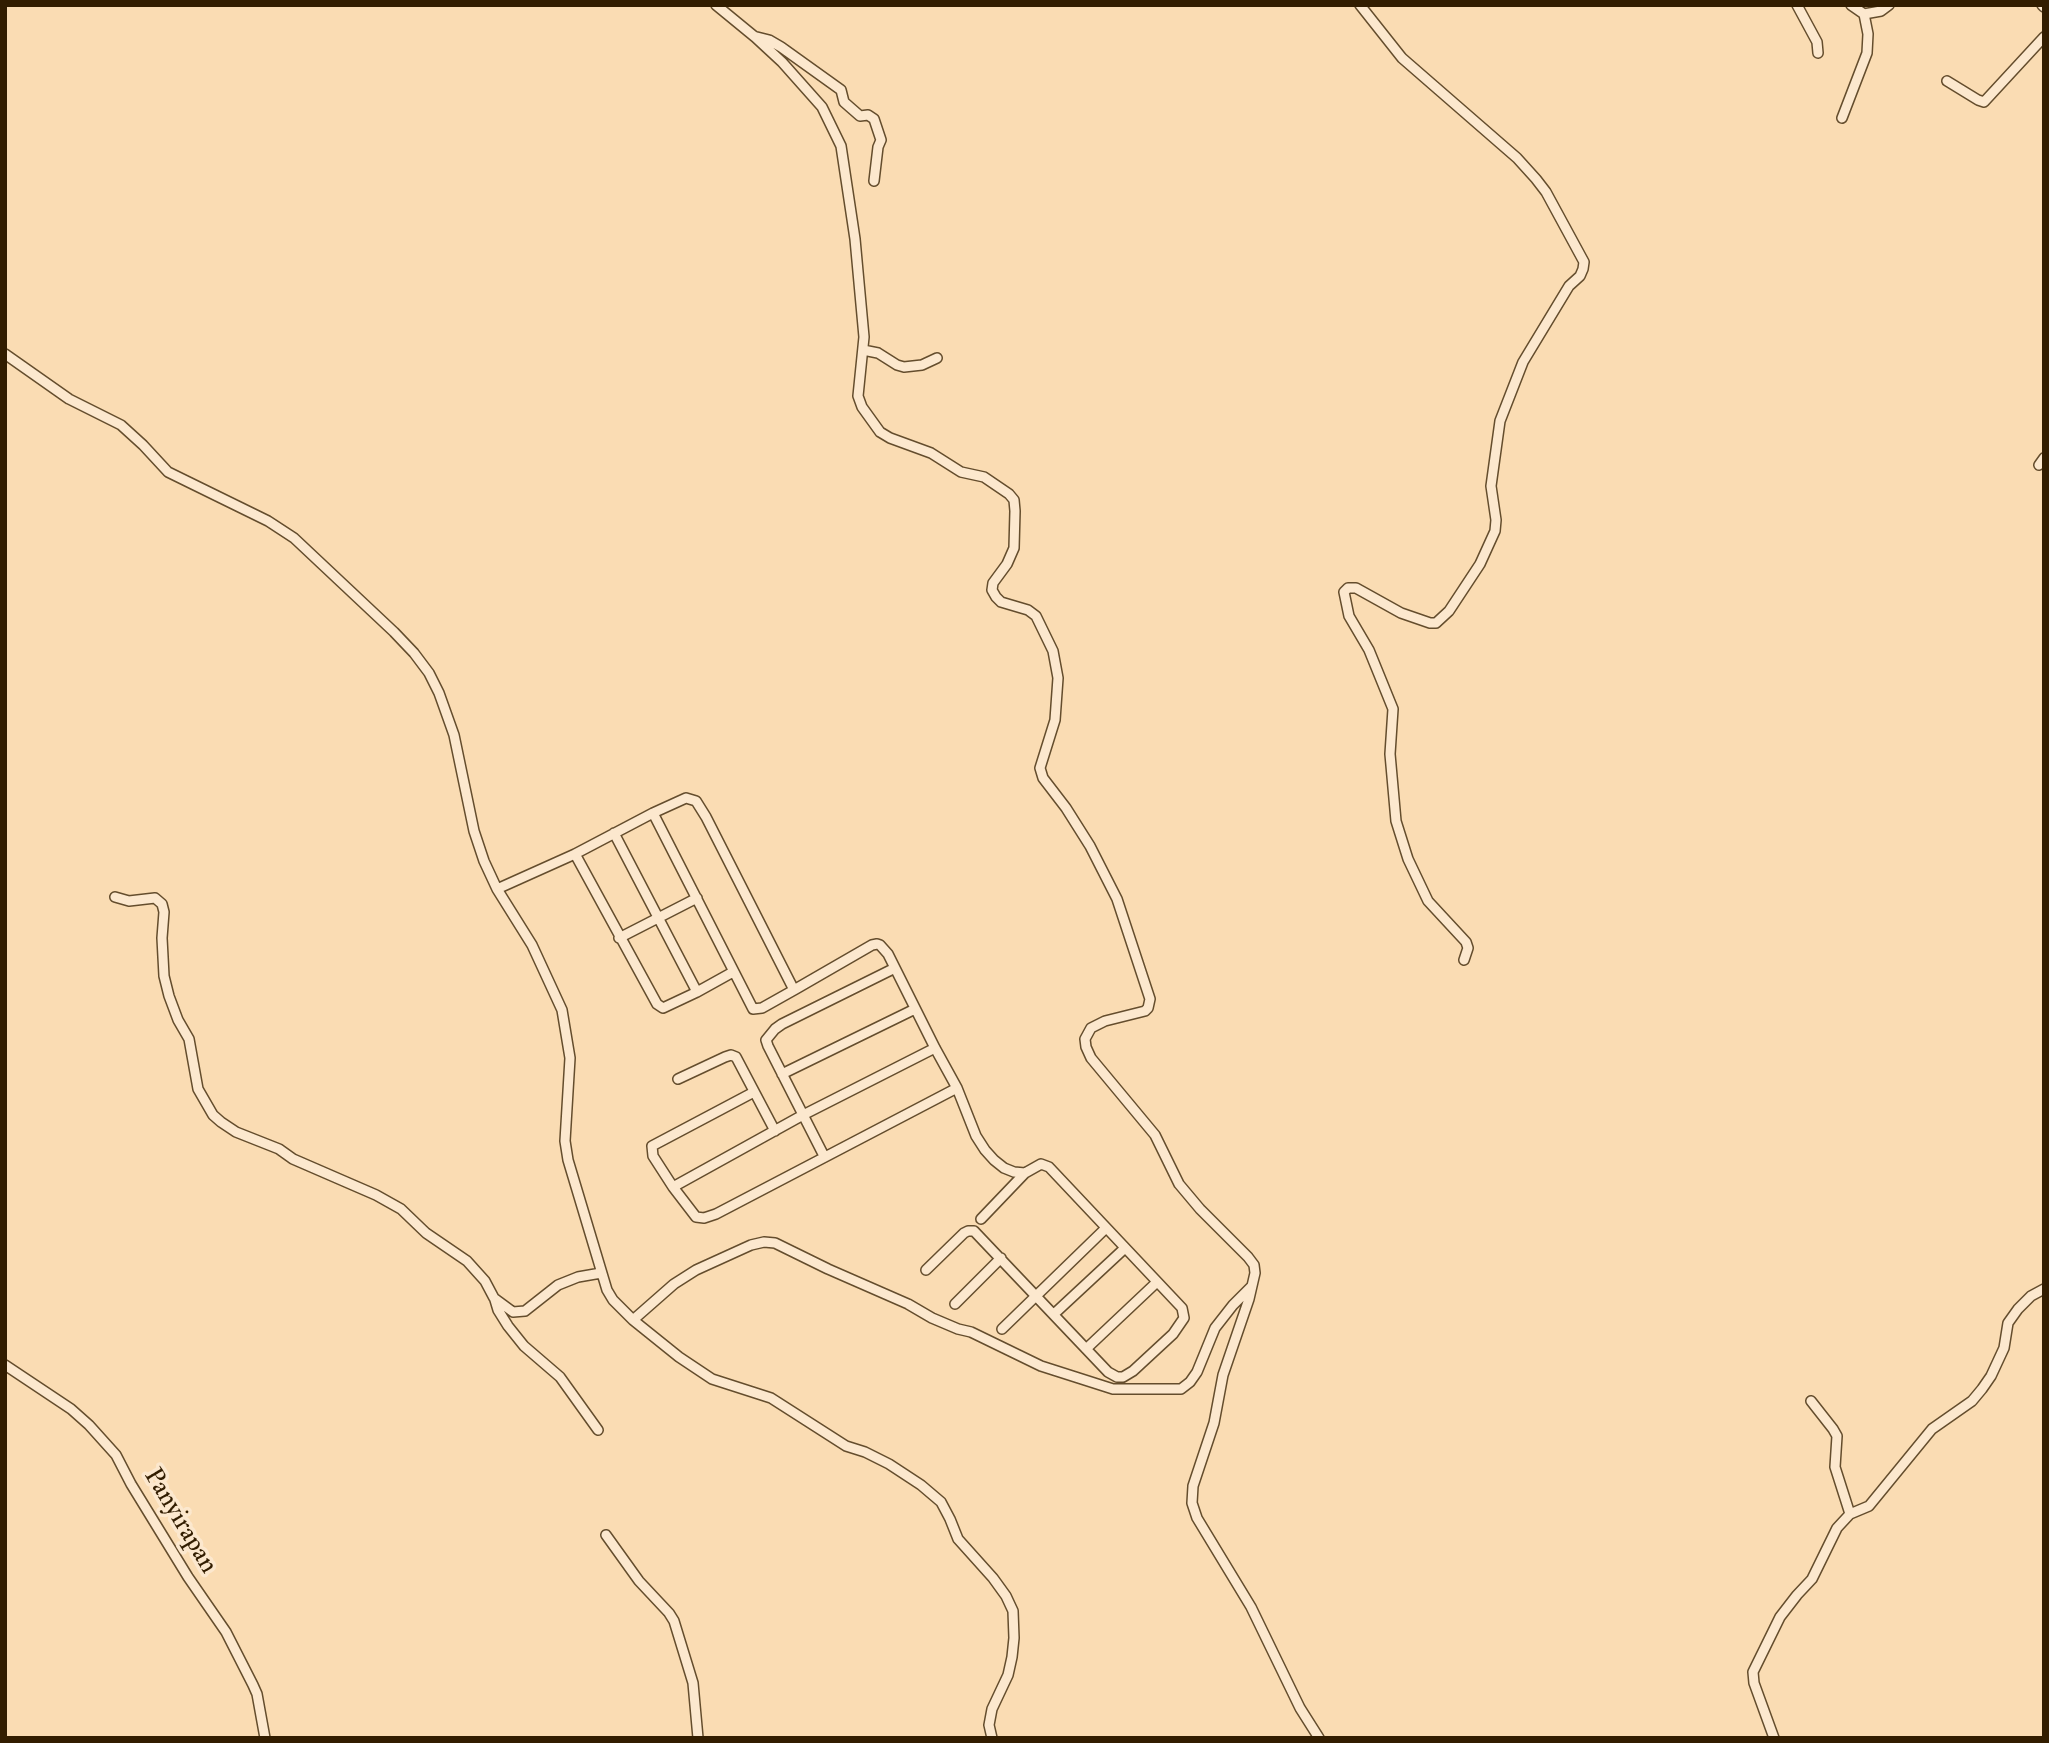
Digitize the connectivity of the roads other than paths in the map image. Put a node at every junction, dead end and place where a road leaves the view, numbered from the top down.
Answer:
1 (716, 5) edge
2 (1360, 5) edge
3 (1797, 5) edge
4 (1851, 5) edge
5 (1889, 5) edge
6 (1864, 13) junction
7 (755, 37) junction
8 (2044, 37) edge
9 (1818, 53) dead end
10 (1947, 81) dead end
11 (1842, 118) dead end
12 (874, 181) dead end
13 (863, 350) junction
14 (5, 354) edge
15 (937, 358) dead end
16 (653, 813) junction
17 (614, 833) junction
18 (575, 854) junction
19 (497, 889) junction
20 (115, 897) dead end
21 (697, 898) junction
22 (658, 918) junction
23 (619, 938) junction
24 (1464, 960) dead end
25 (895, 968) junction
26 (733, 972) junction
27 (794, 990) junction
28 (697, 992) junction
29 (915, 1009) junction
30 (935, 1048) junction
31 (782, 1074) junction
32 (678, 1079) dead end
33 (957, 1088) junction
34 (754, 1092) junction
35 (803, 1115) junction
36 (775, 1131) junction
37 (824, 1156) junction
38 (1025, 1172) junction
39 (673, 1187) junction
40 (981, 1219) dead end
41 (1106, 1228) junction
42 (1125, 1248) junction
43 (1001, 1258) junction
44 (926, 1270) dead end
45 (601, 1273) junction
46 (1157, 1282) junction
47 (1252, 1286) junction
48 (2044, 1289) edge
49 (1036, 1295) junction
50 (494, 1298) junction
51 (955, 1304) dead end
52 (1054, 1314) junction
53 (633, 1320) junction
54 (1002, 1329) dead end
55 (1086, 1349) junction
56 (5, 1365) edge
57 (1811, 1401) dead end
58 (598, 1430) dead end
59 (1850, 1514) junction
60 (606, 1535) dead end
61 (265, 1738) edge
62 (698, 1738) edge
63 (992, 1738) edge
64 (1319, 1738) edge
65 (1774, 1738) edge

1 - 7 street
2 - 24 street
3 - 9 street
4 - 6 street
5 - 6 street
6 - 11 street
7 - 12 street
7 - 13 street
8 - 10 street
13 - 15 street
13 - 47 street
14 - 19 street
16 - 17 street
16 - 21 street
16 - 27 street
17 - 18 street
17 - 22 street
18 - 19 street
18 - 23 street
19 - 45 street
20 - 50 street
21 - 22 street
21 - 26 street
22 - 23 street
22 - 28 street
23 - 28 street
25 - 27 street
25 - 29 street
25 - 31 street
26 - 27 street
26 - 28 street
29 - 30 street
29 - 31 street
30 - 33 street
30 - 35 street
31 - 35 street
32 - 34 street
33 - 37 street
33 - 38 street
34 - 36 street
34 - 39 street
35 - 36 street
35 - 37 street
36 - 39 street
37 - 39 street
38 - 40 street
38 - 41 street
41 - 42 street
41 - 49 street
42 - 46 street
42 - 52 street
43 - 44 street
43 - 49 street
43 - 51 street
45 - 50 street
45 - 53 street
46 - 55 street
46 - 55 street
47 - 53 street
47 - 64 street
48 - 59 street
49 - 52 street
49 - 54 street
50 - 58 street
52 - 55 street
53 - 63 street
56 - 61 street, Panyirapan
57 - 59 street
59 - 65 street
60 - 62 street

